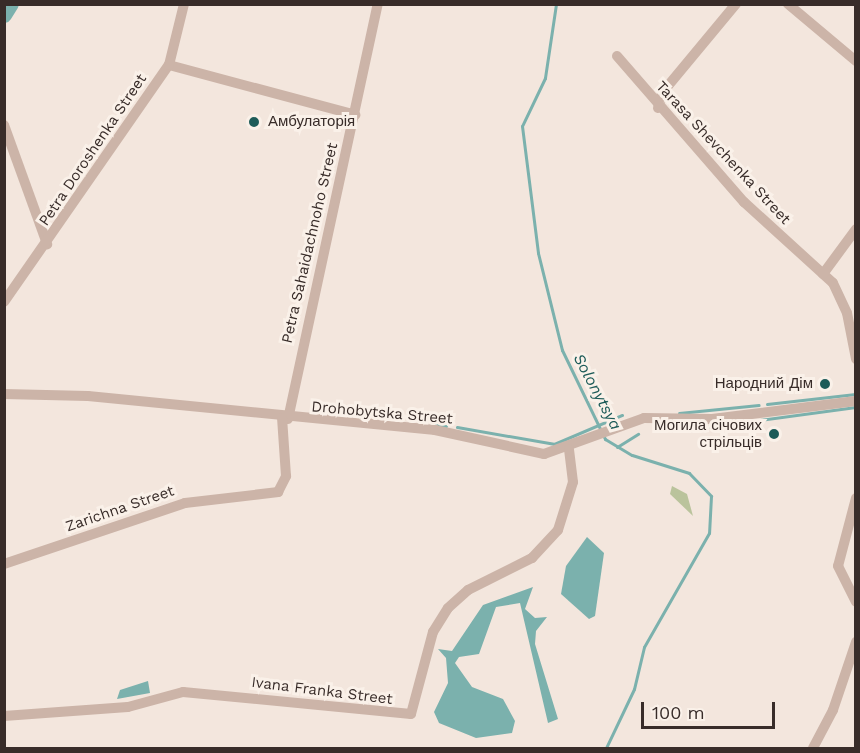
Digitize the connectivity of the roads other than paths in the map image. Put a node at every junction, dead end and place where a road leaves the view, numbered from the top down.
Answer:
1 (184, 4) edge
2 (378, 4) edge
3 (736, 4) edge
4 (788, 4) edge
5 (617, 56) dead end
6 (855, 60) edge
7 (169, 65) junction
8 (658, 108) junction
9 (355, 115) junction
10 (4, 125) edge
11 (855, 229) edge
12 (47, 244) junction
13 (823, 273) junction
14 (4, 302) edge
15 (855, 359) edge
16 (4, 394) edge
17 (855, 401) edge
18 (285, 418) junction
19 (569, 449) junction
20 (855, 498) edge
21 (4, 564) edge
22 (855, 602) edge
23 (855, 642) edge
24 (4, 716) edge
25 (813, 748) edge

1 - 7 street, Petra Doroshenka Street
2 - 9 street, Petra Sahaidachnoho Street
3 - 8 street
4 - 6 street
5 - 8 street, Tarasa Shevchenka Street
7 - 9 street
7 - 12 street, Petra Doroshenka Street
8 - 13 street, Tarasa Shevchenka Street
9 - 18 street, Petra Sahaidachnoho Street
10 - 12 street
11 - 13 street
12 - 14 street, Petra Doroshenka Street
13 - 15 street, Tarasa Shevchenka Street
16 - 18 street, Drohobytska Street
17 - 19 street, Drohobytska Street
18 - 19 street, Drohobytska Street
18 - 21 street, Zarichna Street
19 - 24 street, Ivana Franka Street
20 - 22 street
23 - 25 street

